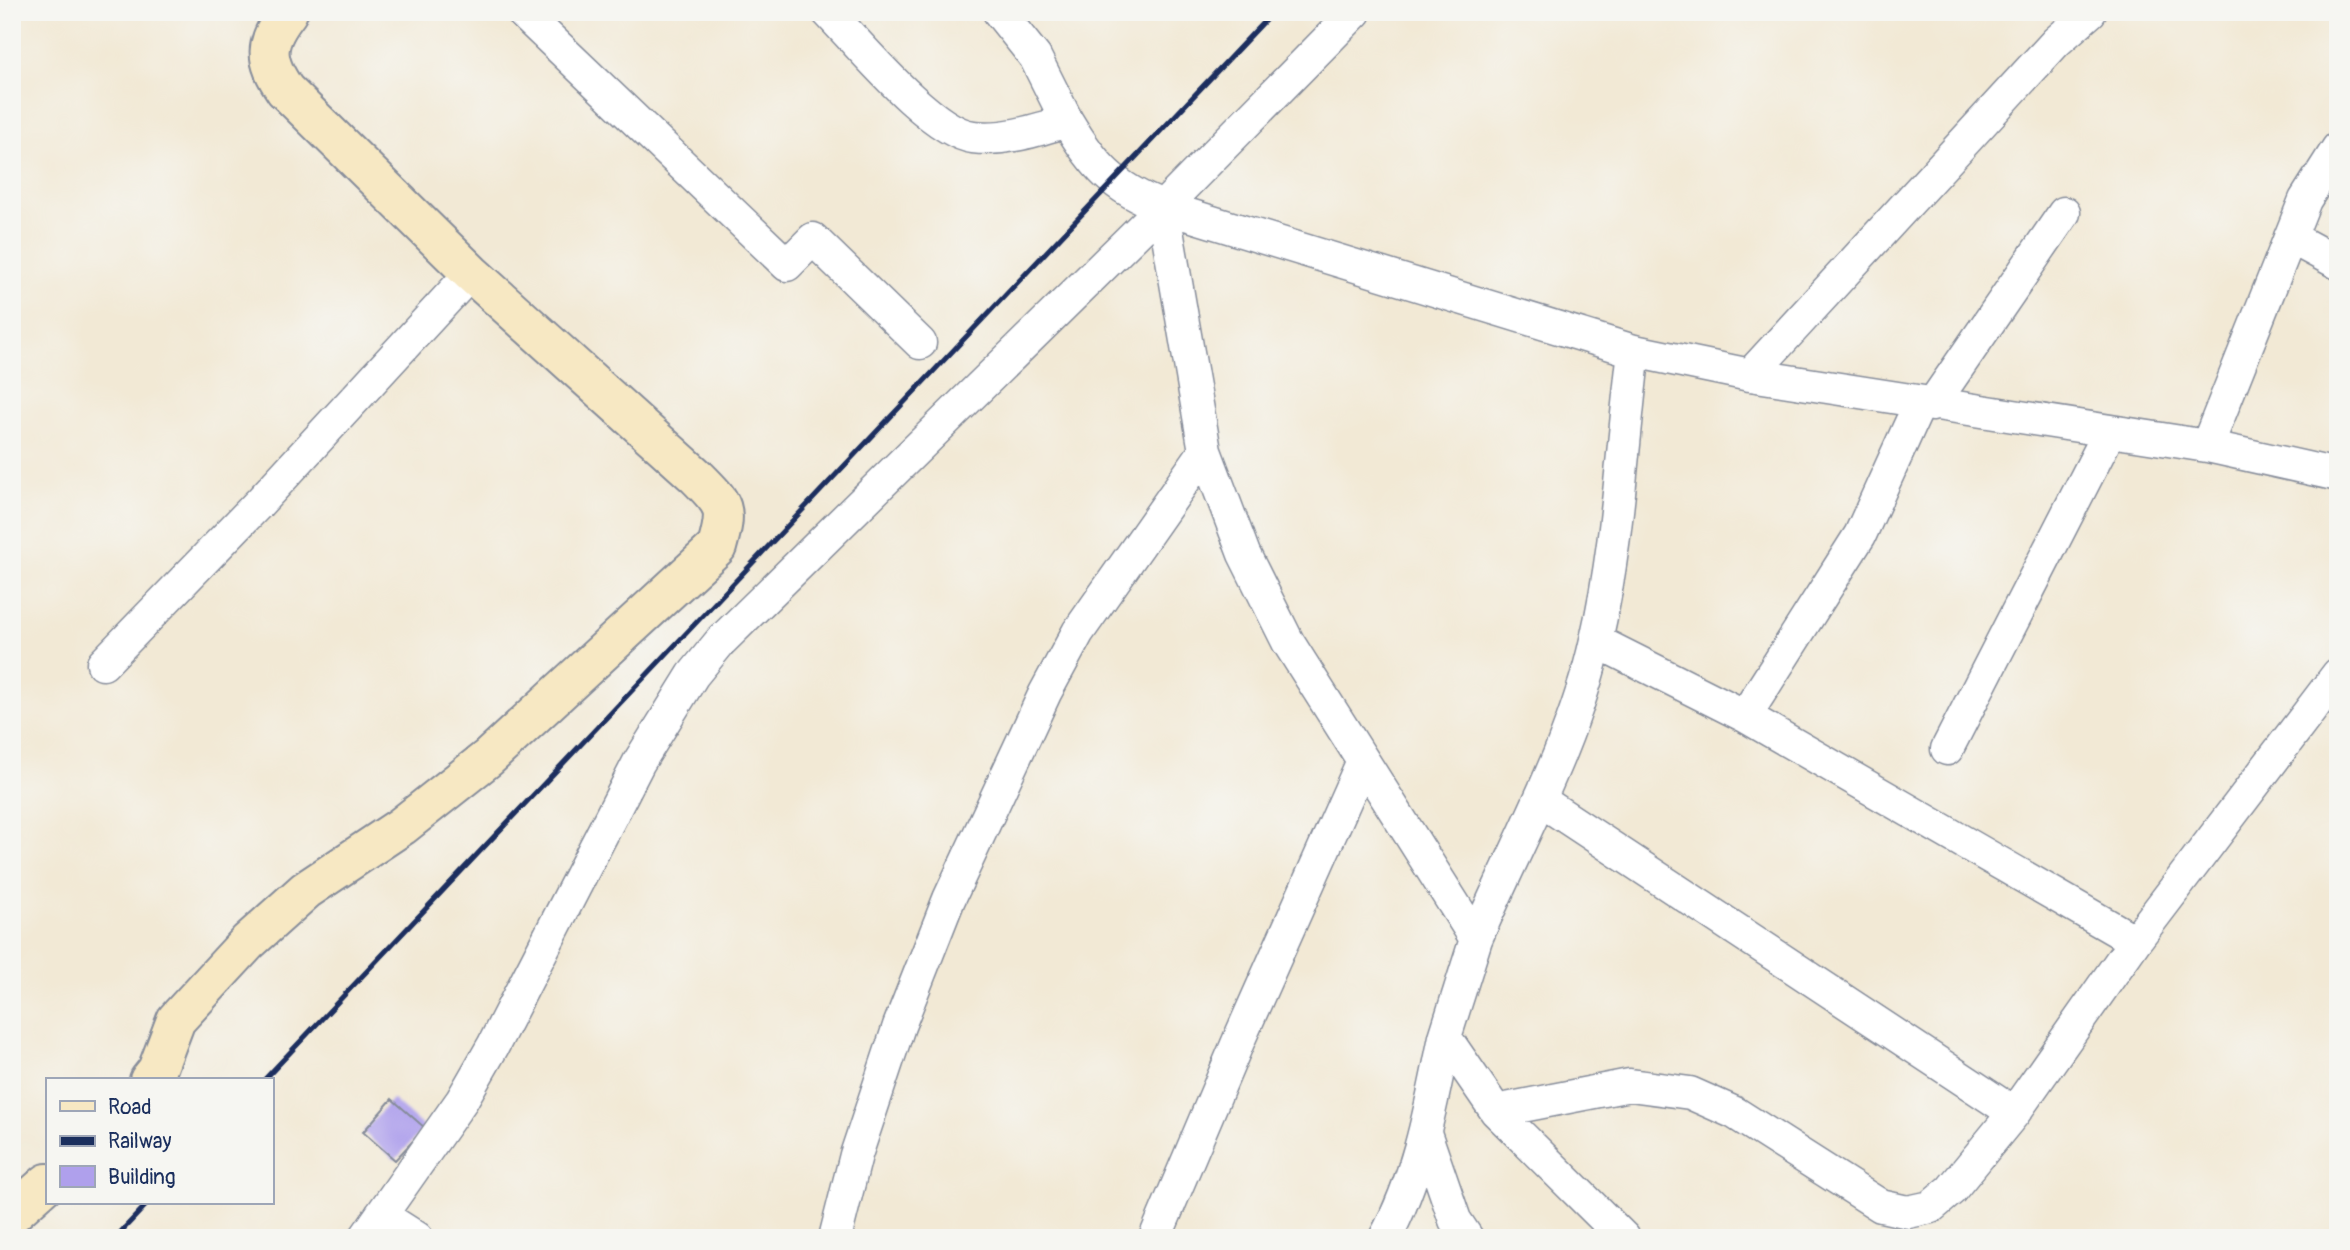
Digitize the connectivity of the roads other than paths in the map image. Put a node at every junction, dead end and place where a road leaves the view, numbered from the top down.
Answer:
1 (288, 12) edge
2 (522, 12) edge
3 (828, 12) edge
4 (999, 12) edge
5 (1355, 12) edge
6 (2068, 18) edge
7 (1067, 121) junction
8 (2338, 148) edge
9 (1163, 207) junction
10 (2064, 213) dead end
11 (2290, 237) junction
12 (2338, 263) edge
13 (471, 273) junction
14 (920, 342) dead end
15 (1633, 351) junction
16 (1750, 375) junction
17 (1926, 404) junction
18 (2110, 431) junction
19 (2207, 446) junction
20 (1205, 451) junction
21 (2338, 475) edge
22 (1596, 641) junction
23 (103, 663) dead end
24 (2338, 674) edge
25 (1745, 716) junction
26 (1947, 749) dead end
27 (1362, 763) junction
28 (1540, 800) junction
29 (1476, 939) junction
30 (2135, 941) junction
31 (1445, 1037) junction
32 (151, 1078) edge
33 (1496, 1111) junction
34 (2014, 1113) junction
35 (1425, 1133) junction
36 (46, 1184) edge
37 (12, 1214) edge
38 (373, 1226) edge
39 (1459, 1232) edge
40 (417, 1238) edge
41 (835, 1238) edge
42 (1155, 1238) edge
43 (1385, 1238) edge
44 (1624, 1238) edge

1 - 13 street
2 - 14 street
3 - 7 street
4 - 7 street
5 - 9 street
6 - 16 street
7 - 9 street
8 - 11 street
9 - 15 street
9 - 20 street
9 - 38 street
10 - 17 street
11 - 12 street
11 - 19 street
13 - 23 street
13 - 32 street
15 - 16 street
15 - 22 street
16 - 17 street
17 - 18 street
17 - 25 street
18 - 19 street
18 - 26 street
19 - 21 street
20 - 27 street
20 - 41 street
22 - 25 street
22 - 28 street
24 - 30 street
25 - 30 street
27 - 29 street
27 - 42 street
28 - 29 street
28 - 34 street
29 - 31 street
30 - 34 street
31 - 33 street
31 - 35 street
33 - 34 street
33 - 44 street
35 - 39 street
35 - 43 street
36 - 37 street
38 - 40 street

